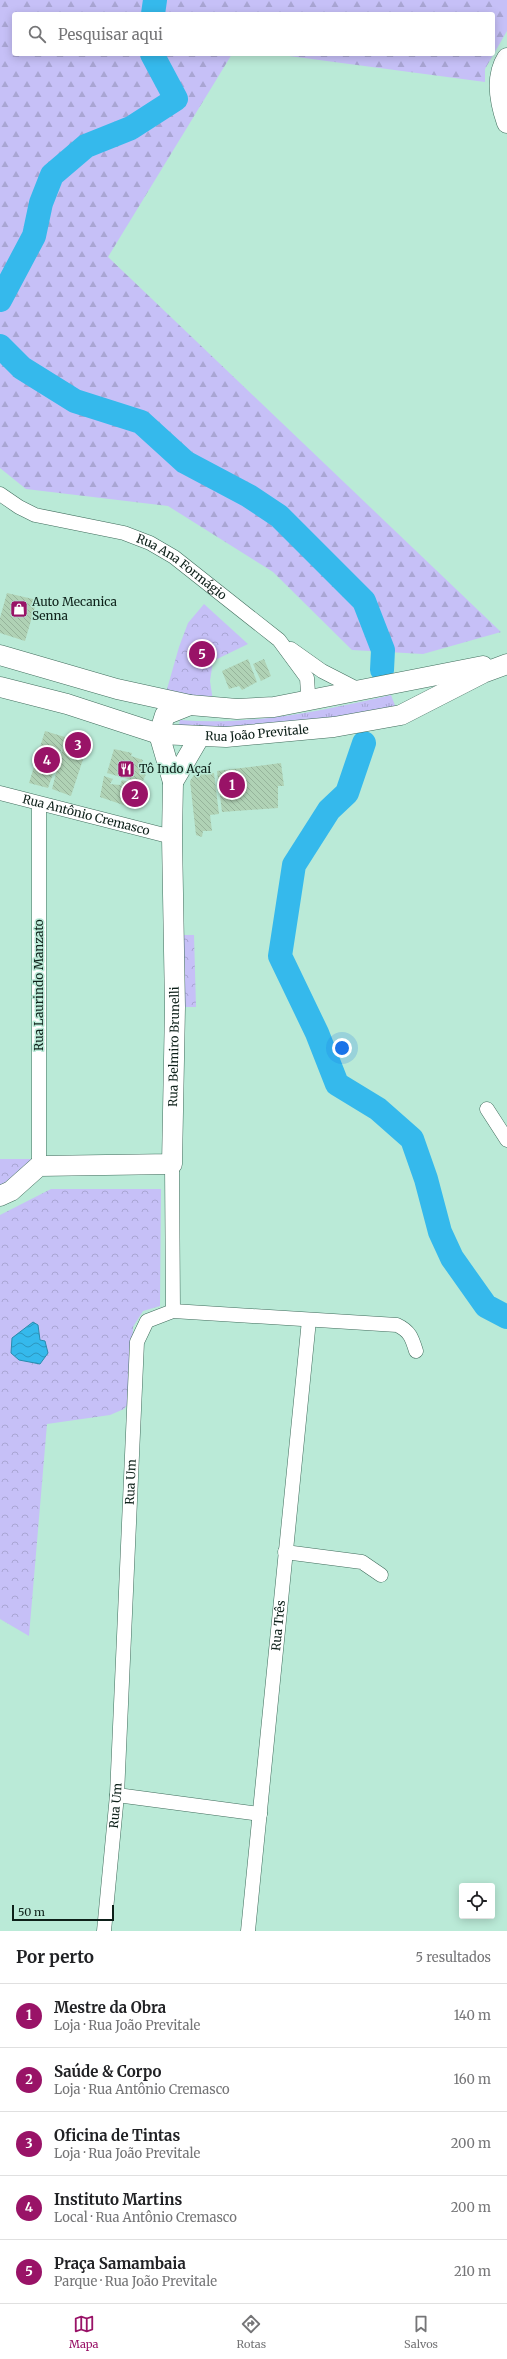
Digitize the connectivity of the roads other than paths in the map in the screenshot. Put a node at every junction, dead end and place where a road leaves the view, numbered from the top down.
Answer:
1 (507, 58) edge
2 (507, 123) edge
3 (1, 496) edge
4 (279, 640) junction
5 (0, 655) edge
6 (507, 663) edge
7 (398, 683) junction
8 (0, 687) edge
9 (359, 690) junction
10 (303, 702) junction
11 (190, 705) junction
12 (400, 715) junction
13 (159, 734) junction
14 (200, 736) junction
15 (173, 782) junction
16 (0, 793) edge
17 (39, 804) junction
18 (172, 837) junction
19 (487, 1108) dead end
20 (507, 1140) edge
21 (172, 1164) junction
22 (39, 1166) junction
23 (0, 1196) edge
24 (173, 1311) junction
25 (308, 1320) junction
26 (416, 1351) dead end
27 (285, 1552) junction
28 (380, 1575) dead end
29 (117, 1795) junction
30 (260, 1814) junction
31 (104, 1931) edge
32 (248, 1931) edge

1 - 2 main road
3 - 4 street, Rua Ana Formágio
4 - 9 street
4 - 10 street, Rua Ana Formágio
5 - 11 main road, Rua João Previtale
6 - 7 main road, Rua João Previtale
6 - 12 main road, Rua João Previtale
7 - 9 main road, Rua João Previtale
7 - 12 main road
8 - 13 main road, Rua João Previtale
9 - 10 main road, Rua João Previtale
10 - 11 main road, Rua João Previtale
11 - 13 main road
12 - 14 main road, Rua João Previtale
13 - 14 main road, Rua João Previtale
13 - 15 main road, Rua Belmiro Brunelli
14 - 15 main road, Rua Belmiro Brunelli
15 - 18 main road, Rua Belmiro Brunelli
16 - 17 street, Rua Antônio Cremasco
17 - 18 street, Rua Antônio Cremasco
17 - 22 street, Rua Laurindo Manzato
18 - 21 main road, Rua Belmiro Brunelli
19 - 20 street
21 - 22 main road
21 - 24 street, Rua Belmiro Brunelli
22 - 23 main road
24 - 25 street, Rua Um
24 - 29 street, Rua Um
25 - 26 street, Rua Um
25 - 27 street, Rua Três
27 - 28 street
27 - 30 street, Rua Três
29 - 30 street
29 - 31 street, Rua Um
30 - 32 street, Rua Três

